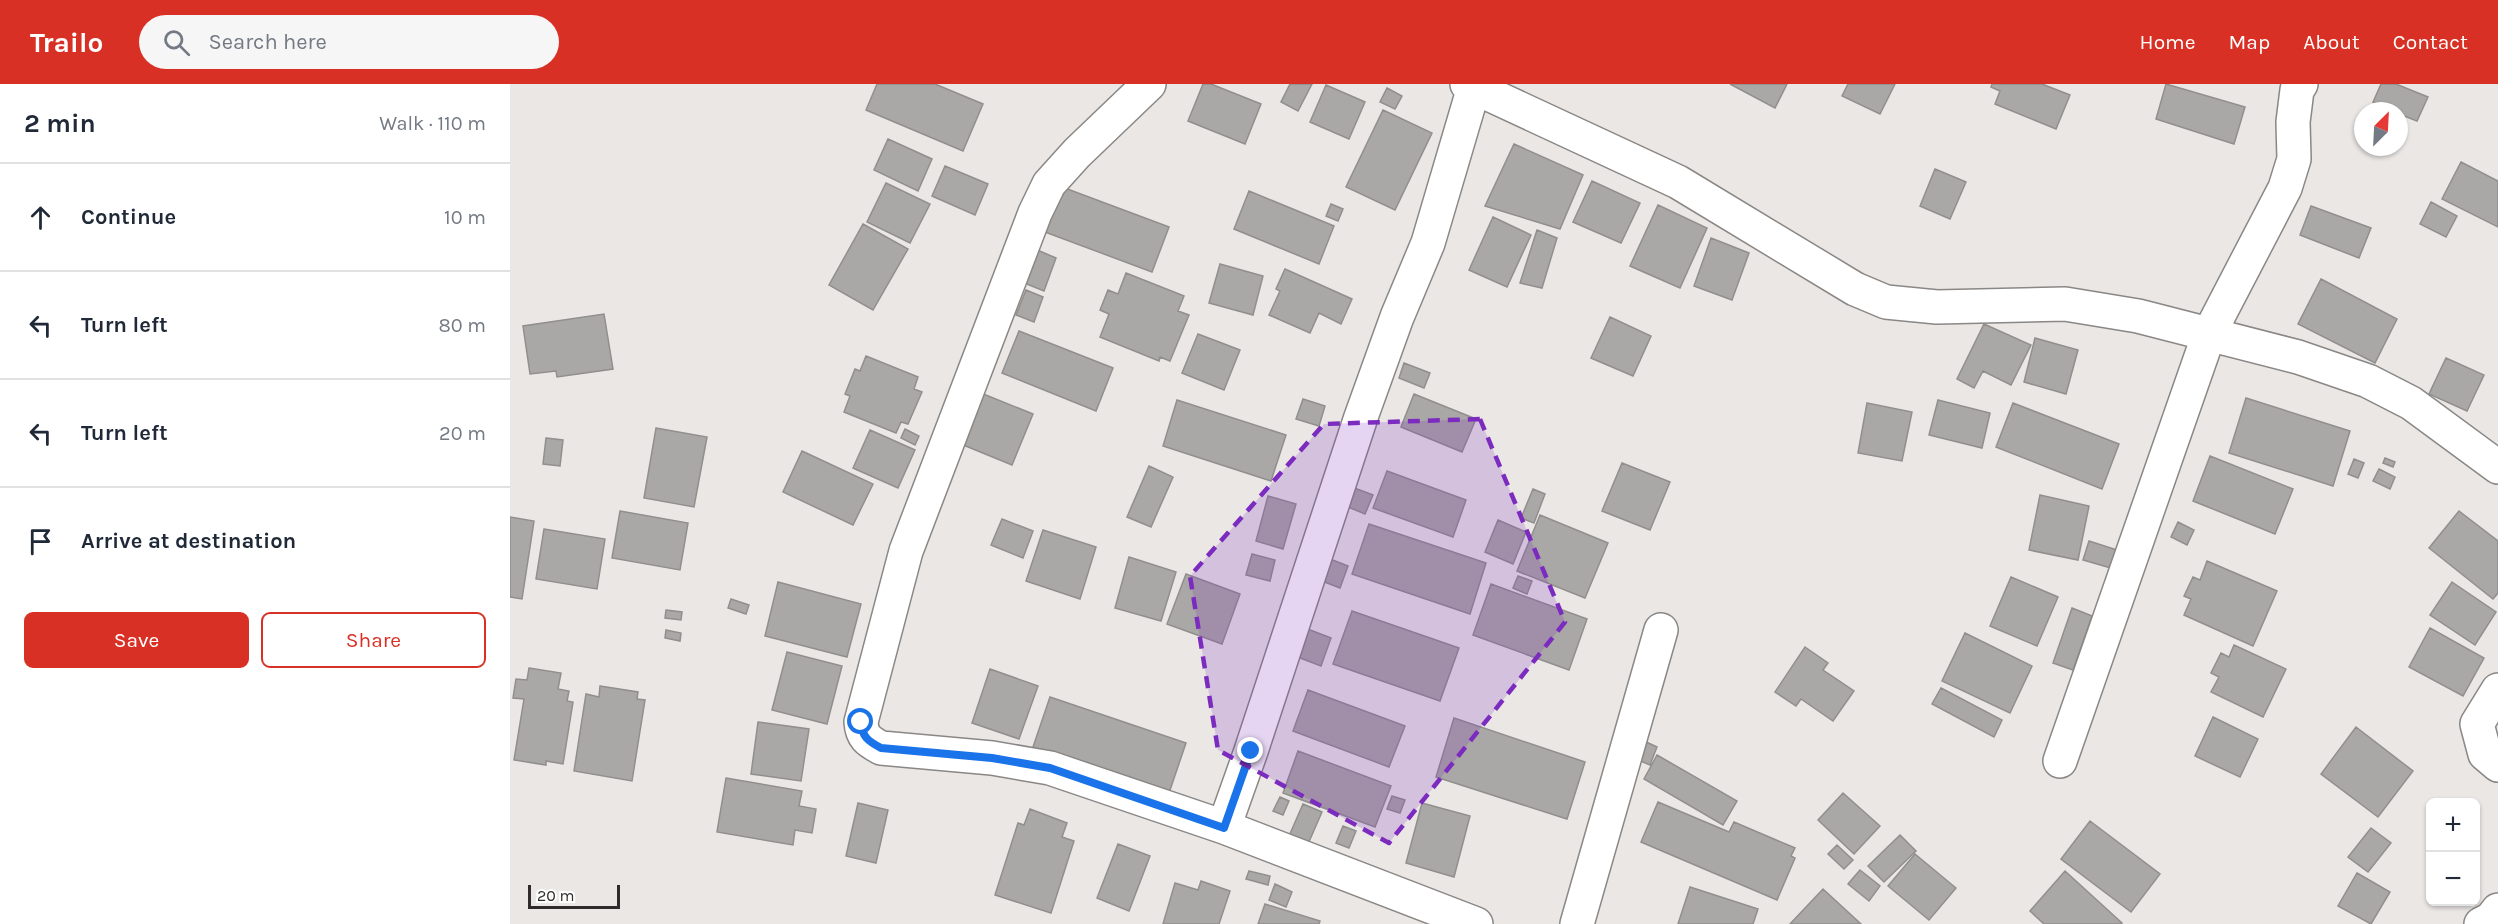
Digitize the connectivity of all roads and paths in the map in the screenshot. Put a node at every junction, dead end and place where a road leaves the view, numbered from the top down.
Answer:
1 (1149, 84) edge
2 (2301, 84) edge
3 (1471, 86) edge
4 (2209, 334) junction
5 (2498, 467) edge
6 (1661, 630) dead end
7 (2498, 690) edge
8 (2060, 761) dead end
9 (2498, 765) edge
10 (1224, 828) junction
11 (2498, 910) edge
12 (1476, 924) edge
13 (1577, 924) edge
14 (2481, 924) edge

1 - 10 street
2 - 4 street
3 - 4 street
3 - 10 street
4 - 5 street
4 - 8 street
6 - 13 street
7 - 9 street
10 - 12 street
11 - 14 street

